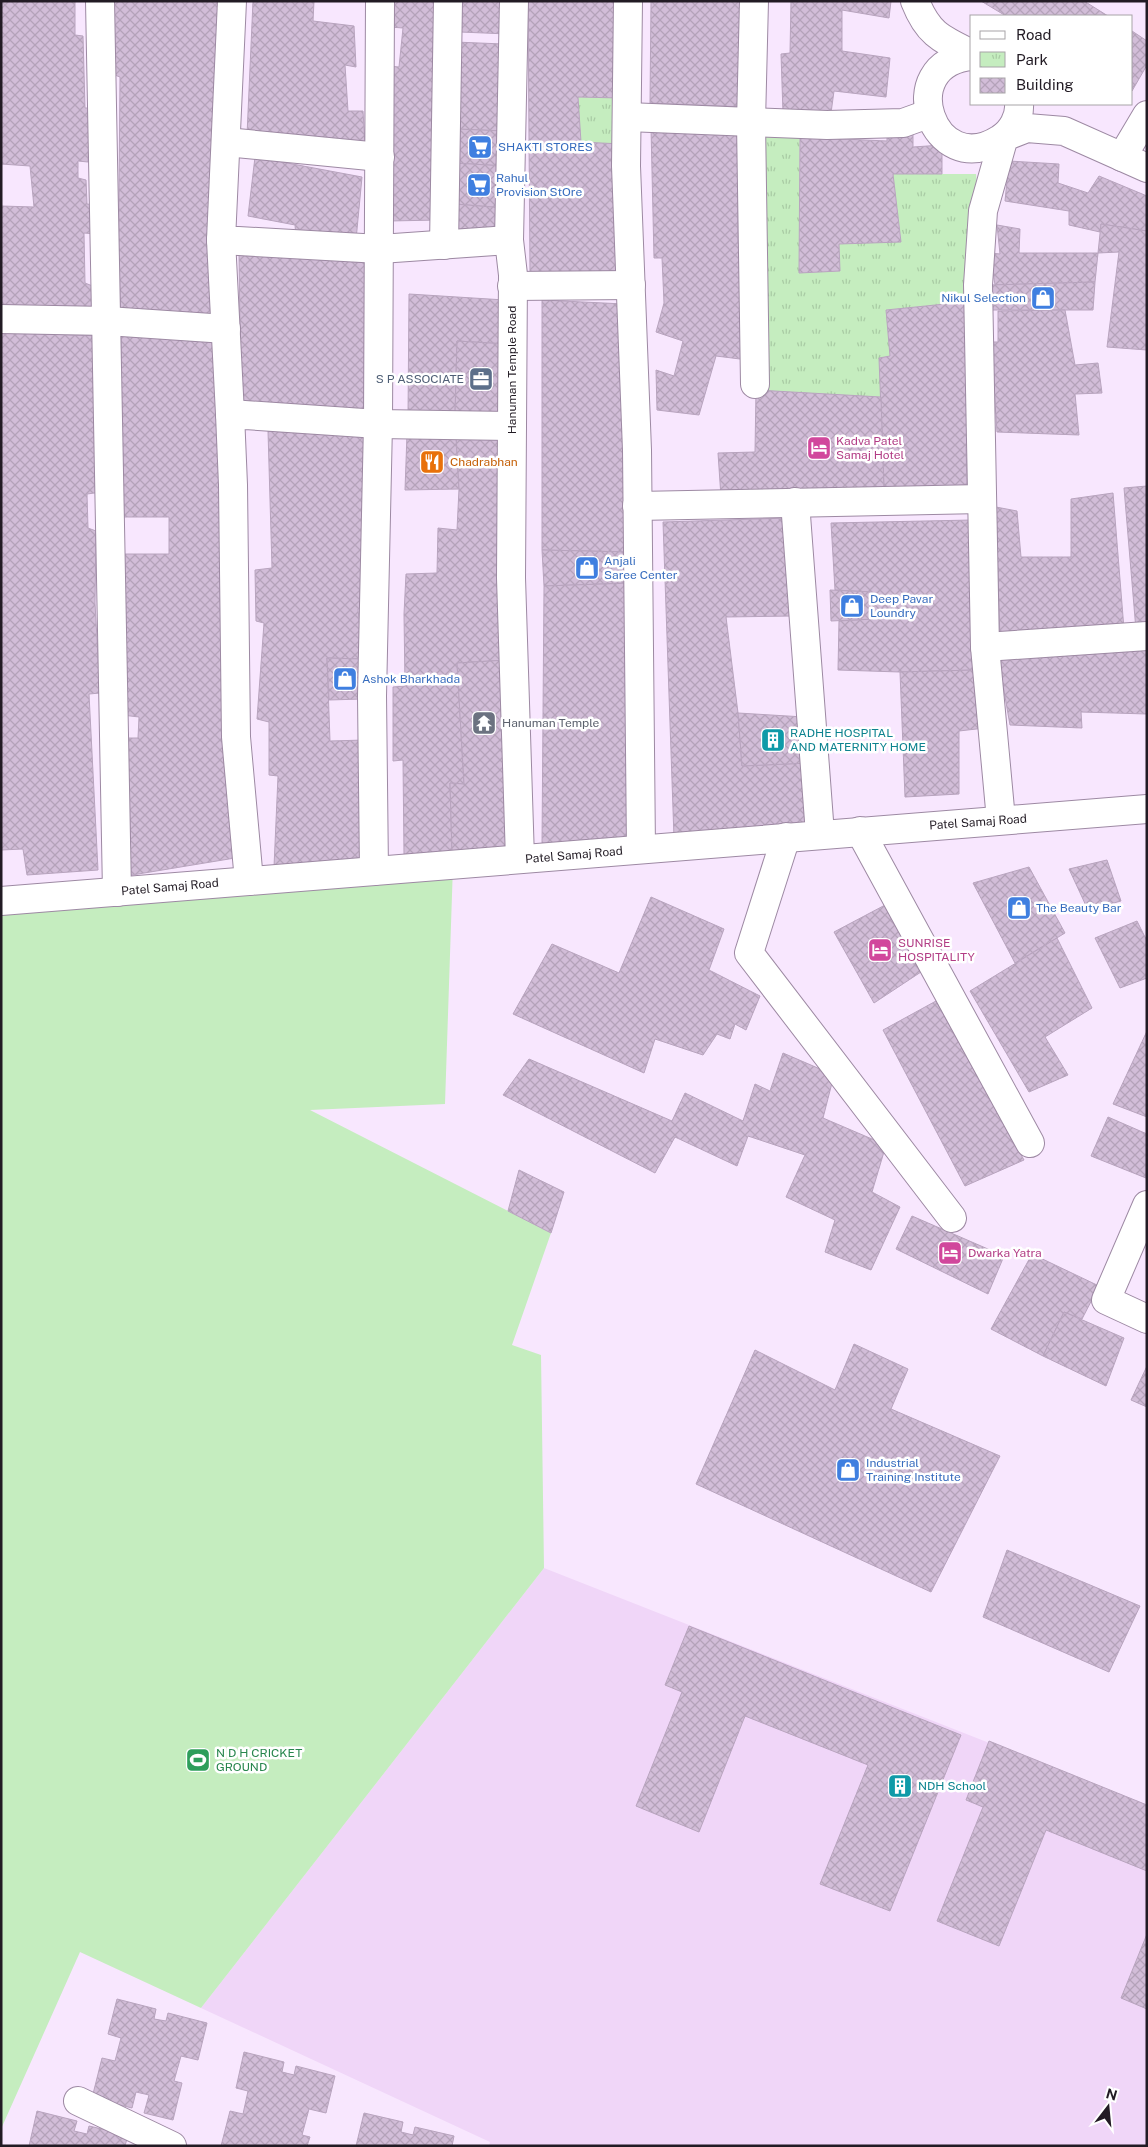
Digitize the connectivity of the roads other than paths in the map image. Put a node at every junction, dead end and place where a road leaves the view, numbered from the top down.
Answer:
1 (100, 1) edge
2 (232, 1) edge
3 (380, 1) edge
4 (448, 1) edge
5 (514, 1) edge
6 (628, 1) edge
7 (754, 1) edge
8 (918, 10) edge
9 (970, 54) edge
10 (970, 55) edge
11 (930, 85) junction
12 (1019, 105) edge
13 (1035, 105) edge
14 (928, 114) junction
15 (1147, 115) edge
16 (627, 116) junction
17 (751, 122) junction
18 (1064, 132) junction
19 (1004, 137) junction
20 (226, 142) junction
21 (959, 146) junction
22 (380, 157) junction
23 (1122, 157) junction
24 (1147, 168) edge
25 (982, 232) junction
26 (221, 240) junction
27 (509, 240) junction
28 (444, 245) junction
29 (380, 249) junction
30 (630, 285) junction
31 (512, 286) junction
32 (1, 319) edge
33 (106, 321) junction
34 (226, 329) junction
35 (755, 384) dead end
36 (230, 414) junction
37 (378, 424) junction
38 (512, 426) junction
39 (982, 499) junction
40 (795, 502) junction
41 (637, 506) junction
42 (1147, 636) edge
43 (985, 647) junction
44 (1147, 808) edge
45 (1001, 820) junction
46 (860, 831) junction
47 (820, 834) junction
48 (786, 837) junction
49 (641, 850) junction
50 (520, 859) junction
51 (374, 871) junction
52 (249, 881) junction
53 (117, 892) junction
54 (1, 901) edge
55 (1030, 1143) dead end
56 (1147, 1205) edge
57 (952, 1218) dead end
58 (1147, 1319) edge
59 (78, 2101) dead end
60 (172, 2146) edge

1 - 33 street
2 - 20 street
3 - 22 street
4 - 28 street
5 - 27 street, Hanuman Temple Road
6 - 16 street
7 - 17 street
8 - 9 street
8 - 11 street
10 - 11 street
11 - 14 street
12 - 19 street
13 - 18 street
14 - 17 street
14 - 21 street
15 - 23 street
16 - 17 street
16 - 30 street
17 - 35 street
18 - 19 street
18 - 23 street
19 - 21 street
19 - 25 street
20 - 22 street
20 - 26 street
21 - 25 street
22 - 29 street
23 - 24 street
25 - 39 street
26 - 29 street
26 - 34 street
27 - 28 street
27 - 31 street, Hanuman Temple Road
28 - 29 street
29 - 37 street
30 - 31 street
30 - 41 street
31 - 38 street, Hanuman Temple Road
32 - 33 street
33 - 34 street
33 - 53 street
34 - 36 street
36 - 37 street
36 - 52 street
37 - 38 street
37 - 51 street
38 - 50 street, Hanuman Temple Road
39 - 40 street
39 - 43 street
40 - 41 street
40 - 47 street
41 - 49 street
42 - 43 street
43 - 45 street
44 - 45 street, Patel Samaj Road
45 - 46 street, Patel Samaj Road
46 - 47 street, Patel Samaj Road
46 - 55 street
47 - 48 street, Patel Samaj Road
48 - 49 street, Patel Samaj Road
48 - 57 street
49 - 50 street, Patel Samaj Road
50 - 51 street, Patel Samaj Road
51 - 52 street, Patel Samaj Road
52 - 53 street, Patel Samaj Road
53 - 54 street, Patel Samaj Road
56 - 58 street
59 - 60 street

